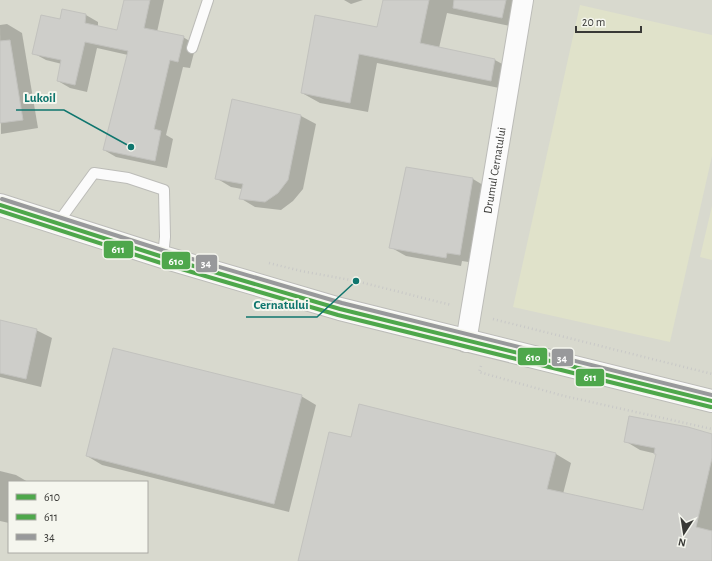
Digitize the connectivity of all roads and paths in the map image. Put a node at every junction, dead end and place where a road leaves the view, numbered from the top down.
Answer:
1 (208, 0) edge
2 (523, 0) edge
3 (192, 48) dead end
4 (0, 205) edge
5 (57, 224) junction
6 (163, 257) junction
7 (493, 319) dead end
8 (466, 342) junction
9 (712, 374) edge
10 (712, 401) edge

1 - 3 lane
2 - 8 street, Drumul Cernatului
4 - 5 main road
5 - 6 main road
5 - 6 lane
6 - 8 main road
7 - 9 path
8 - 10 main road

